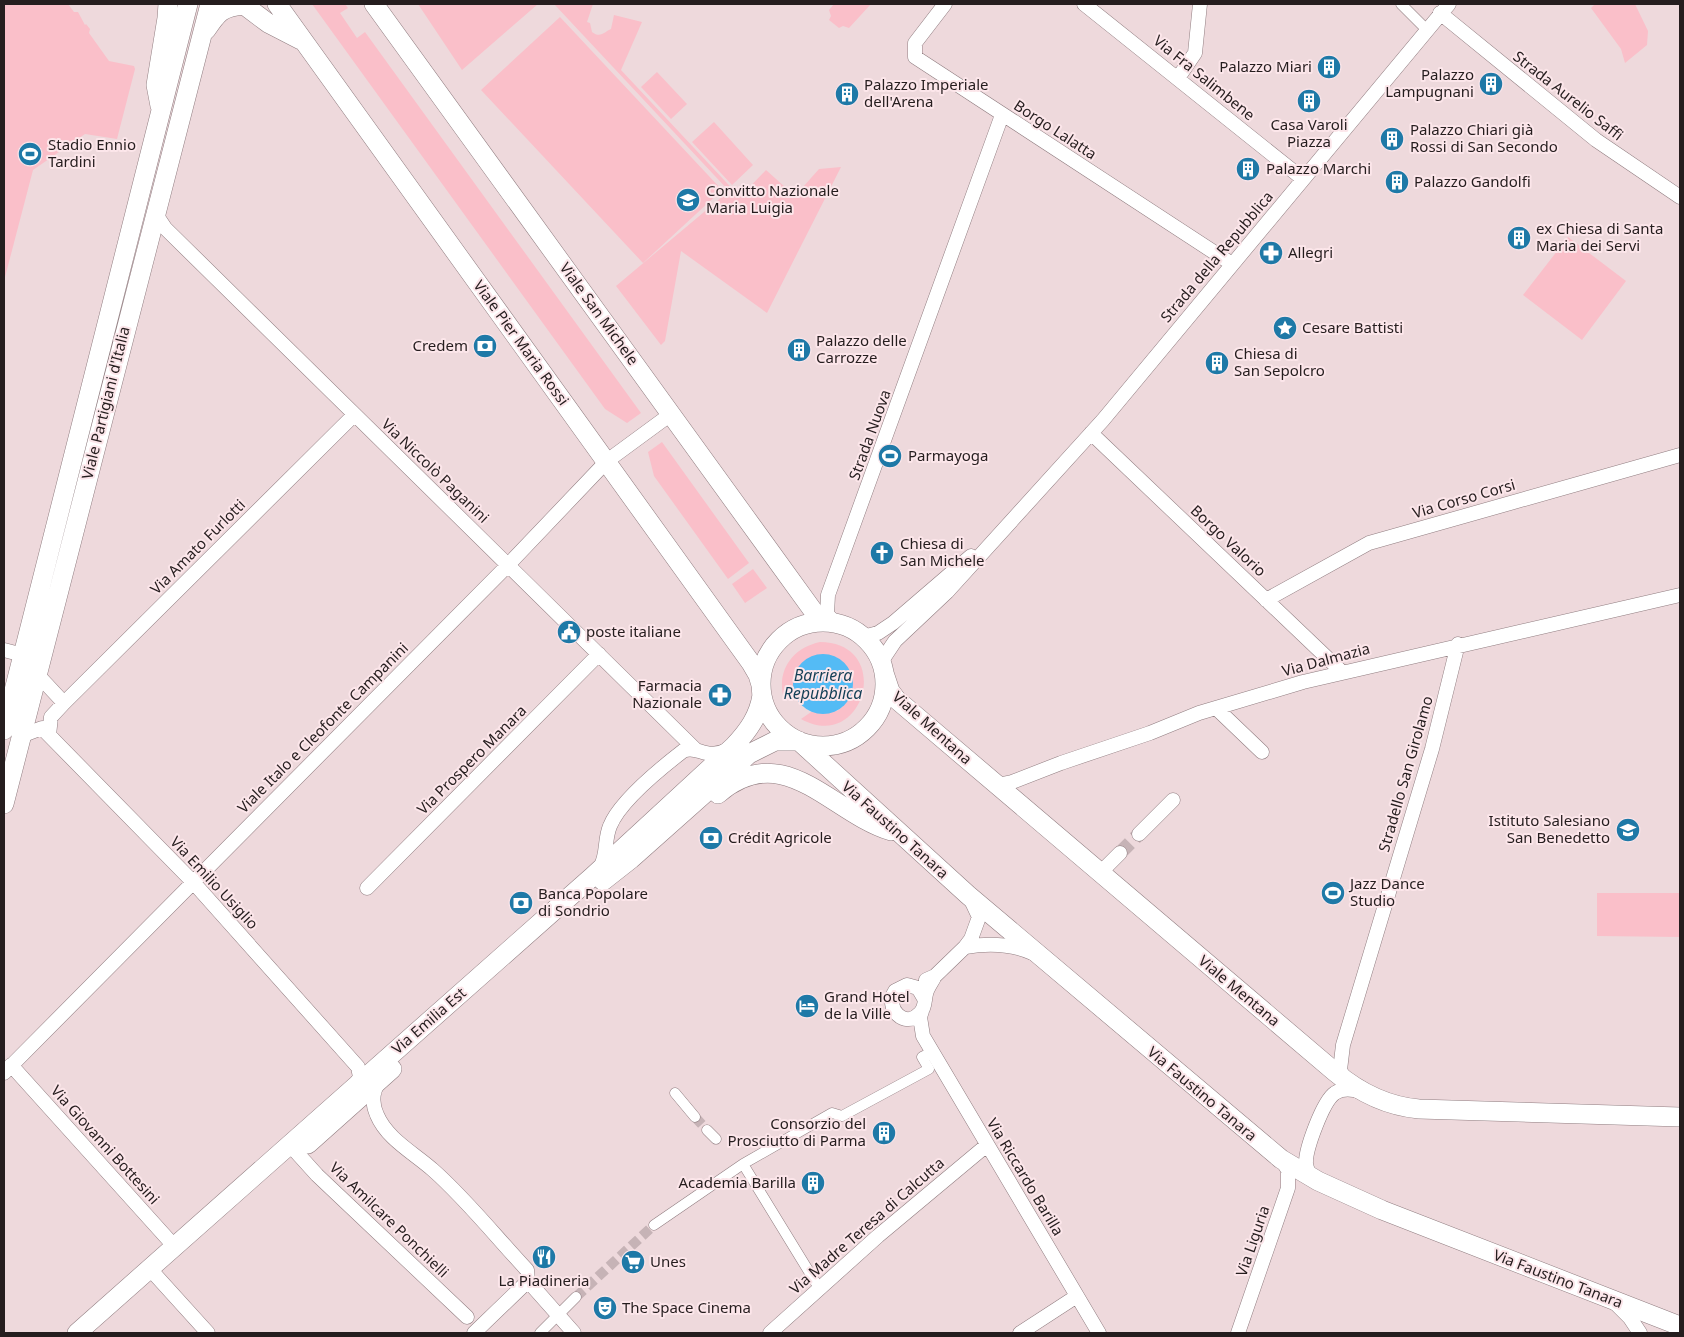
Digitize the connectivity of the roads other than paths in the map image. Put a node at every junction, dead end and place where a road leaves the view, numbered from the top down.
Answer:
1 (168, 4) edge
2 (188, 4) edge
3 (210, 4) edge
4 (277, 4) edge
5 (374, 4) edge
6 (945, 4) edge
7 (1084, 4) edge
8 (1200, 4) edge
9 (1401, 4) edge
10 (1444, 8) edge
11 (1426, 29) junction
12 (200, 38) junction
13 (304, 41) junction
14 (1178, 78) junction
15 (1002, 115) junction
16 (158, 129) junction
17 (1303, 179) junction
18 (1680, 197) edge
19 (155, 213) junction
20 (1232, 264) junction
21 (671, 414) junction
22 (354, 415) junction
23 (1091, 433) junction
24 (1680, 455) edge
25 (607, 462) junction
26 (1006, 528) junction
27 (508, 564) junction
28 (1680, 595) edge
29 (1266, 600) junction
30 (830, 622) junction
31 (863, 637) junction
32 (1458, 644) junction
33 (4, 650) edge
34 (599, 654) junction
35 (23, 655) junction
36 (883, 667) junction
37 (1342, 672) junction
38 (37, 674) junction
39 (761, 690) junction
40 (64, 703) junction
41 (1216, 708) junction
42 (12, 733) edge
43 (49, 735) junction
44 (798, 741) junction
45 (734, 746) junction
46 (696, 750) junction
47 (1262, 752) dead end
48 (990, 779) junction
49 (1173, 800) dead end
50 (4, 804) edge
51 (1139, 834) tunnel mouth
52 (654, 838) junction
53 (906, 839) junction
54 (1120, 853) tunnel mouth
55 (1100, 873) junction
56 (593, 876) junction
57 (193, 882) junction
58 (367, 888) dead end
59 (968, 895) junction
60 (965, 947) junction
61 (1042, 958) junction
62 (935, 976) junction
63 (908, 985) junction
64 (924, 1005) junction
65 (903, 1018) junction
66 (923, 1036) junction
67 (932, 1052) junction
68 (8, 1069) edge
69 (383, 1078) junction
70 (354, 1086) junction
71 (1355, 1088) junction
72 (675, 1093) dead end
73 (695, 1117) tunnel mouth
74 (1680, 1117) edge
75 (708, 1130) tunnel mouth
76 (716, 1139) dead end
77 (987, 1145) junction
78 (293, 1149) junction
79 (1281, 1159) junction
80 (743, 1164) junction
81 (1318, 1181) junction
82 (654, 1224) tunnel mouth
83 (175, 1247) junction
84 (154, 1273) junction
85 (528, 1281) junction
86 (819, 1288) junction
87 (576, 1296) tunnel mouth
88 (1077, 1296) junction
89 (1603, 1296) junction
90 (558, 1315) junction
91 (467, 1317) dead end
92 (1680, 1326) edge
93 (77, 1333) edge
94 (93, 1333) edge
95 (208, 1333) edge
96 (474, 1333) edge
97 (540, 1333) edge
98 (574, 1333) edge
99 (770, 1333) edge
100 (1020, 1333) edge
101 (1099, 1333) edge
102 (1238, 1333) edge
103 (1640, 1333) edge

1 - 16 main road
2 - 16 main road, Viale Partigiani d'Italia
3 - 12 main road, Viale Partigiani d'Italia
4 - 13 main road, Viale Pier Maria Rossi
5 - 21 main road, Viale San Michele
6 - 15 street, Borgo Lalatta
7 - 14 street, Via Fra Salimbene
8 - 14 street
9 - 11 street
10 - 11 street, Strada della Repubblica
10 - 18 street, Strada Aurelio Saffi
11 - 17 street, Strada della Repubblica
12 - 13 main road
12 - 19 main road, Viale Partigiani d'Italia
13 - 25 main road, Viale Pier Maria Rossi
14 - 17 street, Via Fra Salimbene
15 - 20 street, Borgo Lalatta
15 - 30 street, Strada Nuova
16 - 35 main road, Viale Partigiani d'Italia
17 - 20 street, Strada della Repubblica
19 - 22 street, Via Niccolò Paganini
19 - 38 main road, Viale Partigiani d'Italia
20 - 23 street, Strada della Repubblica
21 - 25 street, Viale Italo e Cleofonte Campanini
21 - 30 main road, Viale San Michele
22 - 27 street, Via Niccolò Paganini
22 - 40 street, Via Amato Furlotti
23 - 26 street, Strada della Repubblica
23 - 29 street, Borgo Valorio
24 - 29 street, Via Corso Corsi
25 - 27 street, Viale Italo e Cleofonte Campanini
25 - 39 main road, Viale Pier Maria Rossi
26 - 31 street
26 - 36 street
27 - 34 street, Via Niccolò Paganini
27 - 57 street, Viale Italo e Cleofonte Campanini
28 - 32 street, Via Dalmazia
29 - 37 street, Borgo Valorio
30 - 31 main road
30 - 39 main road
31 - 36 main road
32 - 37 street, Via Dalmazia
32 - 71 street, Stradello San Girolamo
33 - 35 street
34 - 46 street, Via Niccolò Paganini
34 - 58 street, Via Prospero Manara
35 - 42 main road, Viale Partigiani d'Italia
36 - 44 main road
36 - 48 main road, Viale Mentana
37 - 41 street, Via Dalmazia
38 - 40 street
38 - 42 main road, Viale Partigiani d'Italia
39 - 44 main road
39 - 45 main road, Via Emilia Est
40 - 43 street, Via Amato Furlotti
41 - 47 street
41 - 48 street, Via Dalmazia
42 - 43 street
42 - 50 main road, Viale Partigiani d'Italia
43 - 57 street, Via Emilio Usiglio
44 - 52 main road, Via Emilia Est
44 - 53 main road, Via Faustino Tanara
45 - 46 street
45 - 56 main road, Via Emilia Est
46 - 56 street
48 - 55 main road, Viale Mentana
49 - 51 street
52 - 53 main road
52 - 69 main road, Via Emilia Est
53 - 59 main road, Via Faustino Tanara
54 - 55 street
55 - 71 main road, Viale Mentana
56 - 70 main road, Via Emilia Est
57 - 68 street, Viale Italo e Cleofonte Campanini
57 - 70 street, Via Emilio Usiglio
59 - 60 street
59 - 61 main road, Via Faustino Tanara
60 - 61 street
60 - 62 street
61 - 79 main road, Via Faustino Tanara
62 - 63 street
62 - 64 street
63 - 64 street
63 - 65 street, Via Riccardo Barilla
64 - 65 street
64 - 66 street, Via Riccardo Barilla
65 - 66 street, Via Riccardo Barilla
66 - 67 street, Via Riccardo Barilla
67 - 77 street, Via Riccardo Barilla
67 - 80 street
68 - 83 street, Via Giovanni Bottesini
69 - 78 main road, Via Emilia Est
69 - 85 street
70 - 78 main road, Via Emilia Est
71 - 74 main road, Viale Mentana
71 - 81 street
72 - 73 street
75 - 76 street
77 - 86 street, Via Madre Teresa di Calcutta
77 - 88 street, Via Riccardo Barilla
78 - 83 main road, Via Emilia Est
78 - 84 main road, Via Emilia Est
78 - 91 street, Via Amilcare Ponchielli
79 - 81 main road, Via Faustino Tanara
79 - 102 street, Via Liguria
80 - 82 street
80 - 86 street
81 - 89 main road, Via Faustino Tanara
83 - 84 main road, Via Emilia Est
84 - 93 main road, Via Emilia Est
84 - 94 main road, Via Emilia Est
84 - 95 street
85 - 90 street
85 - 96 street
86 - 99 street, Via Madre Teresa di Calcutta
87 - 90 street
88 - 100 street
88 - 101 street, Via Riccardo Barilla
89 - 92 main road, Via Faustino Tanara
89 - 103 street
90 - 97 street
90 - 98 street

